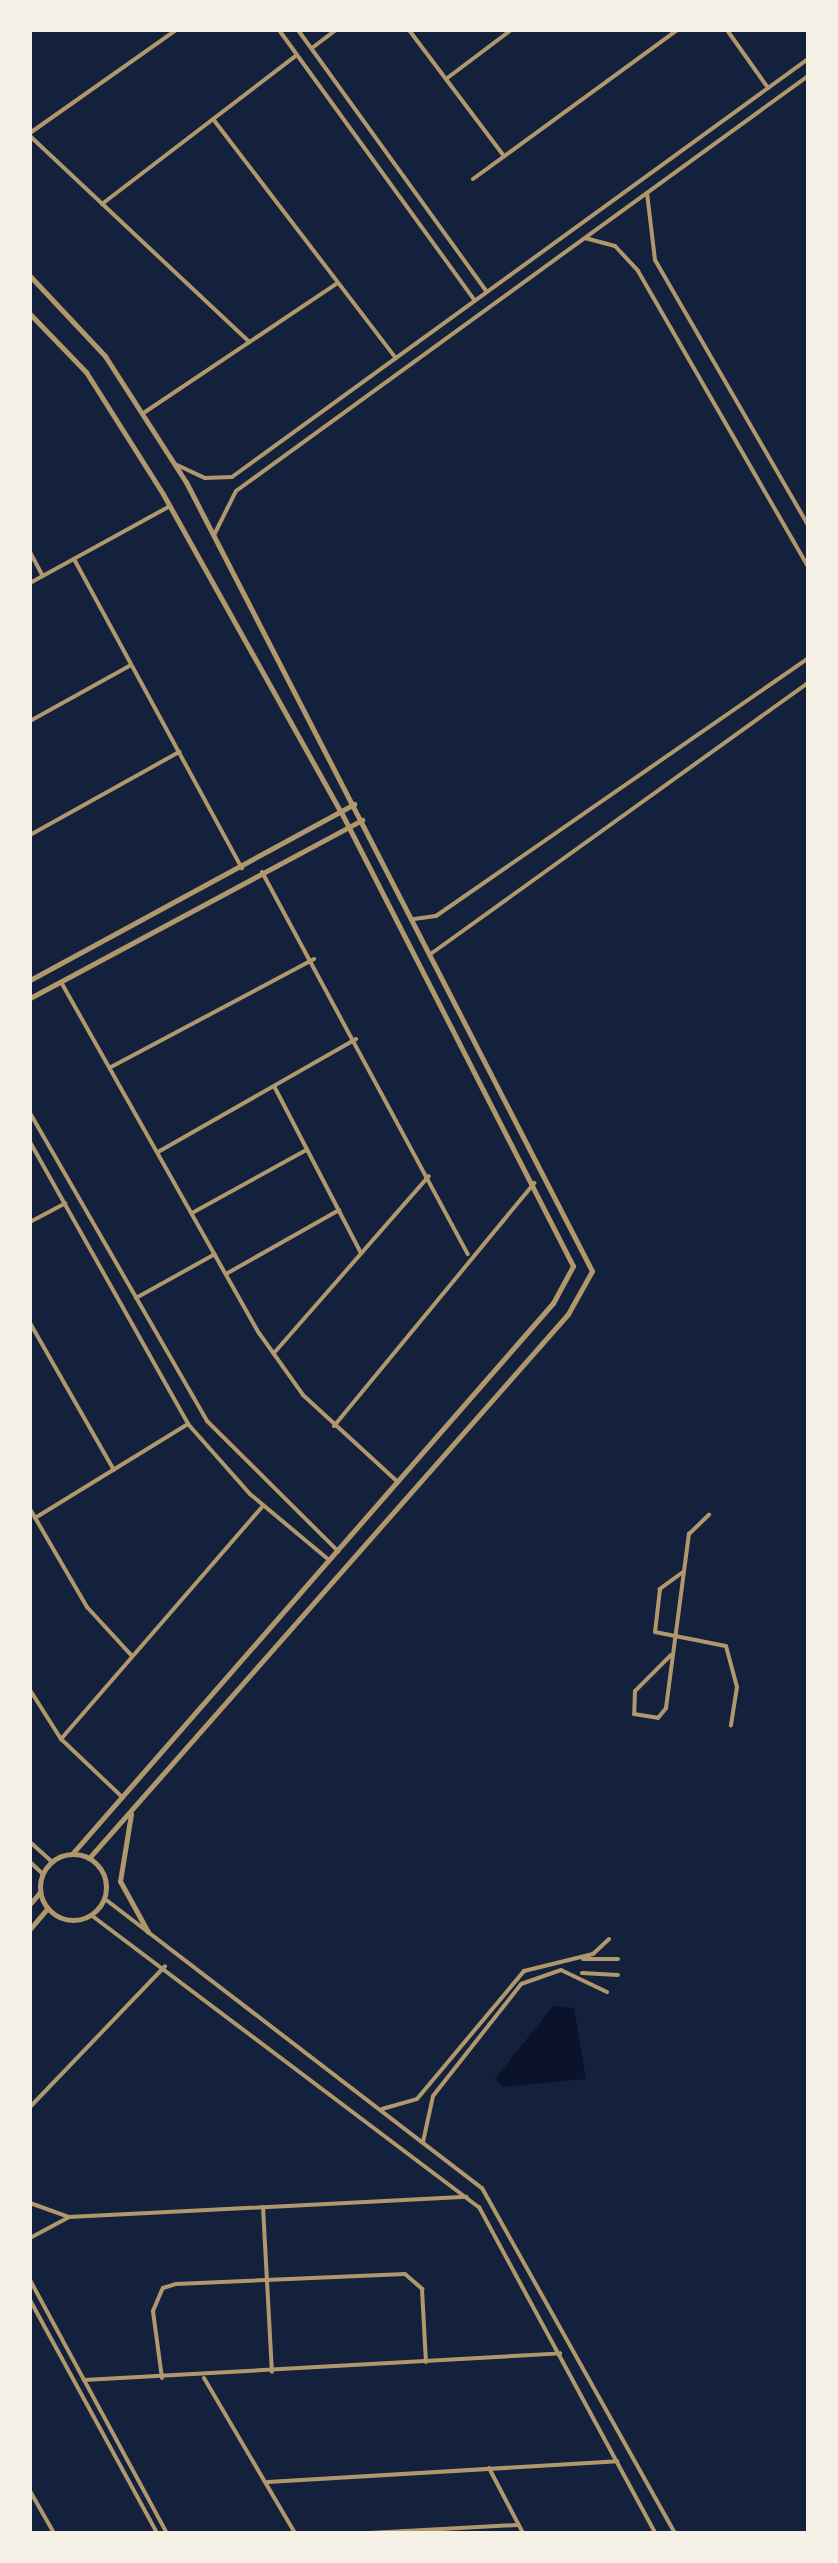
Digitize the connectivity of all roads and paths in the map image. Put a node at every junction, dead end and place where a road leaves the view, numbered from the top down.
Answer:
1 (176, 30) edge
2 (279, 30) edge
3 (298, 30) edge
4 (336, 30) edge
5 (409, 30) edge
6 (512, 30) edge
7 (677, 30) edge
8 (726, 30) edge
9 (311, 48) junction
10 (297, 55) junction
11 (808, 59) edge
12 (808, 76) edge
13 (446, 79) junction
14 (768, 88) junction
15 (213, 119) junction
16 (30, 135) edge
17 (504, 156) junction
18 (473, 179) dead end
19 (647, 193) junction
20 (102, 204) junction
21 (584, 238) junction
22 (30, 276) edge
23 (338, 283) junction
24 (487, 292) junction
25 (475, 301) junction
26 (30, 314) edge
27 (250, 342) junction
28 (396, 358) junction
29 (145, 412) junction
30 (176, 464) junction
31 (170, 506) junction
32 (808, 526) edge
33 (214, 535) junction
34 (30, 552) edge
35 (74, 559) junction
36 (808, 566) edge
37 (43, 576) junction
38 (30, 583) edge
39 (808, 658) edge
40 (131, 665) junction
41 (808, 683) edge
42 (30, 721) edge
43 (179, 752) junction
44 (354, 804) junction
45 (340, 812) junction
46 (363, 820) junction
47 (348, 828) junction
48 (30, 835) edge
49 (242, 868) junction
50 (262, 872) junction
51 (414, 919) junction
52 (432, 953) junction
53 (314, 958) junction
54 (30, 980) edge
55 (61, 982) junction
56 (30, 998) edge
57 (356, 1039) junction
58 (111, 1068) junction
59 (274, 1086) junction
60 (30, 1114) edge
61 (30, 1142) edge
62 (307, 1150) junction
63 (158, 1152) junction
64 (428, 1176) junction
65 (534, 1183) junction
66 (65, 1203) junction
67 (339, 1210) junction
68 (192, 1213) junction
69 (30, 1222) edge
70 (361, 1253) junction
71 (215, 1254) junction
72 (468, 1254) junction
73 (226, 1274) junction
74 (136, 1298) junction
75 (30, 1323) edge
76 (151, 1325) junction
77 (138, 1332) junction
78 (273, 1353) junction
79 (188, 1424) junction
80 (334, 1426) junction
81 (114, 1470) junction
82 (398, 1482) junction
83 (264, 1506) junction
84 (30, 1508) edge
85 (709, 1516) dead end
86 (35, 1518) junction
87 (338, 1552) junction
88 (330, 1561) junction
89 (683, 1572) junction
90 (673, 1640) junction
91 (671, 1655) junction
92 (133, 1657) junction
93 (30, 1690) edge
94 (731, 1726) dead end
95 (61, 1739) junction
96 (121, 1796) junction
97 (134, 1808) junction
98 (30, 1842) edge
99 (72, 1854) junction
100 (89, 1858) junction
101 (30, 1862) edge
102 (52, 1862) junction
103 (43, 1874) junction
104 (40, 1892) junction
105 (104, 1899) junction
106 (30, 1904) edge
107 (48, 1908) junction
108 (91, 1915) junction
109 (30, 1929) edge
110 (148, 1932) junction
111 (608, 1938) dead end
112 (576, 1958) junction
113 (618, 1959) dead end
114 (165, 1966) junction
115 (577, 1973) junction
116 (618, 1975) dead end
117 (607, 1992) dead end
118 (30, 2107) edge
119 (378, 2108) junction
120 (422, 2142) junction
121 (466, 2197) junction
122 (30, 2203) edge
123 (262, 2207) junction
124 (69, 2217) junction
125 (30, 2238) edge
126 (30, 2280) edge
127 (267, 2280) junction
128 (30, 2300) edge
129 (560, 2353) junction
130 (426, 2362) junction
131 (272, 2373) junction
132 (162, 2378) junction
133 (204, 2378) junction
134 (84, 2380) junction
135 (616, 2461) junction
136 (489, 2468) junction
137 (268, 2482) junction
138 (30, 2492) edge
139 (518, 2525) junction
140 (54, 2533) edge
141 (156, 2533) edge
142 (167, 2533) edge
143 (295, 2533) edge
144 (370, 2533) edge
145 (523, 2533) edge
146 (655, 2533) edge
147 (674, 2533) edge

1 - 16 street
2 - 10 street
3 - 9 street
4 - 9 street
5 - 13 street
6 - 13 street
7 - 17 street
8 - 14 street
9 - 24 street
10 - 15 street
10 - 25 street
11 - 14 street
12 - 19 street
13 - 17 street
14 - 24 street
15 - 20 street
15 - 23 street
16 - 20 street
17 - 18 street
19 - 21 street
19 - 32 street
20 - 27 street
21 - 33 street
21 - 36 street
22 - 29 street
23 - 27 street
23 - 28 street
24 - 25 street
25 - 28 street
26 - 31 street
27 - 29 street
28 - 30 street
29 - 30 street
30 - 33 street
31 - 35 street
31 - 45 street
33 - 44 street
34 - 37 street
35 - 37 street
35 - 40 street
37 - 38 street
39 - 51 street
40 - 42 street
40 - 43 street
41 - 52 street
43 - 48 street
43 - 49 street
44 - 45 street
44 - 46 street
45 - 47 street
45 - 49 street
46 - 47 street
46 - 51 street
47 - 50 street
47 - 65 street
49 - 54 street
50 - 53 street
50 - 55 street
51 - 52 street
52 - 97 street
53 - 57 street
53 - 58 street
55 - 56 street
55 - 58 street
57 - 59 street
57 - 64 street
58 - 63 street
59 - 62 street
59 - 63 street
60 - 74 street
61 - 66 street
62 - 67 street
62 - 68 street
63 - 68 street
64 - 70 street
64 - 72 street
65 - 72 street
65 - 82 street
66 - 69 street
66 - 77 street
67 - 70 street
67 - 73 street
68 - 71 street
70 - 78 street
71 - 73 street
71 - 74 street
72 - 80 street
73 - 78 street
74 - 76 street
75 - 81 street
76 - 77 street
76 - 87 street
77 - 79 street
78 - 80 street
79 - 81 street
79 - 83 street
80 - 82 street
81 - 86 street
82 - 87 street
83 - 88 street
83 - 92 street
84 - 86 street
85 - 89 street
86 - 92 street
87 - 88 street
88 - 96 street
89 - 90 street
89 - 90 street
90 - 91 street
90 - 94 street
91 - 91 street
92 - 95 street
93 - 95 street
95 - 96 street
96 - 99 street
97 - 100 street
97 - 110 street
98 - 102 street
99 - 100 street
99 - 102 street
100 - 105 street
101 - 103 street
102 - 103 street
103 - 104 street
104 - 106 street
104 - 107 street
105 - 108 street
105 - 110 street
107 - 108 street
107 - 109 street
108 - 114 street
110 - 119 street
111 - 112 street
112 - 113 street
112 - 119 street
114 - 118 street
114 - 121 street
115 - 116 street
115 - 117 street
115 - 120 street
119 - 120 street
120 - 147 street
121 - 123 street
121 - 129 street
122 - 124 street
123 - 124 street
123 - 127 street
124 - 125 street
126 - 134 street
127 - 130 street
127 - 131 street
127 - 132 street
128 - 141 street
129 - 130 street
129 - 135 street
130 - 131 street
131 - 133 street
132 - 133 street
132 - 134 street
133 - 137 street
134 - 142 street
135 - 136 street
135 - 146 street
136 - 137 street
136 - 139 street
137 - 143 street
138 - 140 street
139 - 144 street
139 - 145 street

